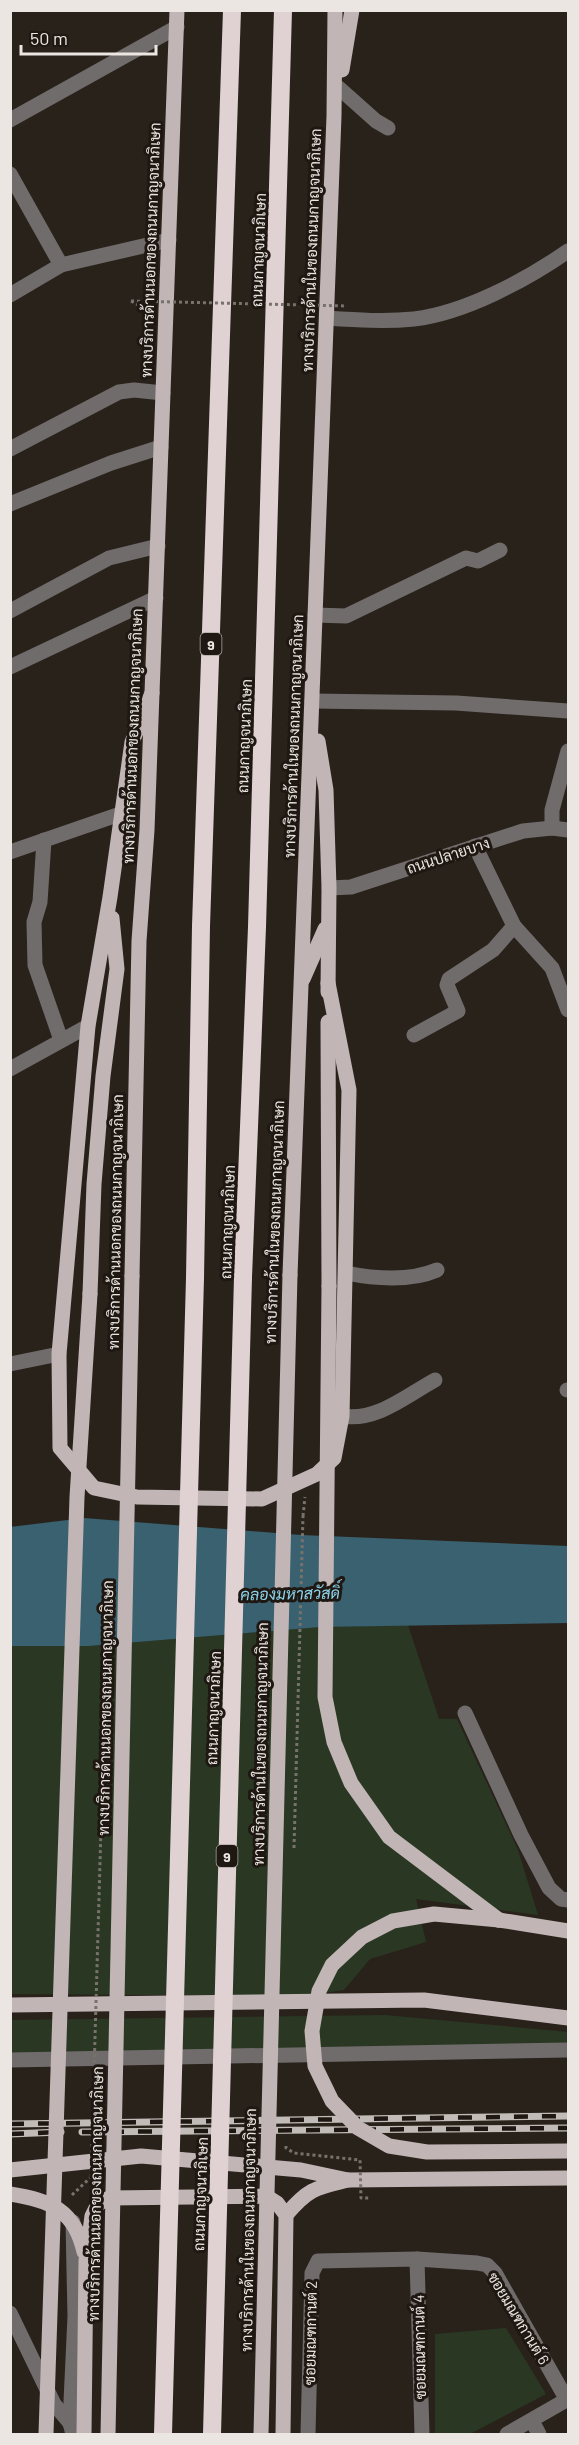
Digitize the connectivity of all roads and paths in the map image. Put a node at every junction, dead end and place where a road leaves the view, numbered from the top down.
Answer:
1 (177, 10) edge
2 (232, 10) edge
3 (283, 10) edge
4 (335, 10) edge
5 (352, 10) edge
6 (177, 27) junction
7 (339, 88) junction
8 (334, 116) junction
9 (10, 120) edge
10 (388, 128) dead end
11 (10, 174) edge
12 (169, 240) junction
13 (568, 251) edge
14 (61, 265) junction
15 (10, 295) edge
16 (131, 301) dead end
17 (347, 306) dead end
18 (327, 318) junction
19 (163, 393) junction
20 (161, 447) junction
21 (10, 449) edge
22 (10, 504) edge
23 (158, 546) junction
24 (500, 550) dead end
25 (156, 598) junction
26 (10, 611) edge
27 (315, 615) junction
28 (10, 667) edge
29 (152, 693) junction
30 (312, 704) junction
31 (568, 711) edge
32 (568, 751) edge
33 (120, 814) junction
34 (552, 828) junction
35 (568, 830) edge
36 (44, 840) junction
37 (475, 846) junction
38 (10, 852) edge
39 (328, 888) junction
40 (110, 897) junction
41 (327, 924) junction
42 (514, 926) junction
43 (328, 983) junction
44 (300, 987) junction
45 (568, 1010) edge
46 (88, 1026) junction
47 (414, 1035) dead end
48 (61, 1040) junction
49 (10, 1069) edge
50 (437, 1270) dead end
51 (346, 1273) junction
52 (60, 1354) junction
53 (10, 1364) edge
54 (435, 1380) dead end
55 (342, 1416) junction
56 (305, 1493) dead end
57 (106, 1644) dead end
58 (465, 1713) dead end
59 (294, 1850) dead end
60 (568, 1900) edge
61 (499, 1920) junction
62 (568, 1931) edge
63 (10, 2005) edge
64 (568, 2018) edge
65 (568, 2050) edge
66 (10, 2060) edge
67 (286, 2136) dead end
68 (568, 2151) edge
69 (10, 2170) edge
70 (568, 2178) edge
71 (348, 2180) junction
72 (10, 2194) edge
73 (72, 2195) dead end
74 (369, 2198) dead end
75 (286, 2215) junction
76 (73, 2221) junction
77 (417, 2259) junction
78 (86, 2261) junction
79 (10, 2313) edge
80 (568, 2400) edge
81 (536, 2428) edge
82 (71, 2429) edge
83 (46, 2434) edge
84 (84, 2434) edge
85 (108, 2434) edge
86 (163, 2434) edge
87 (212, 2434) edge
88 (261, 2434) edge
89 (283, 2434) edge
90 (308, 2434) edge
91 (422, 2434) edge
92 (507, 2434) edge

1 - 6 main road, ทางบริการด้านนอกของถนนกาญจนาภิเษก
2 - 86 highway, ถนนกาญจนาภิเษก / 9, bridge
3 - 87 highway, ถนนกาญจนาภิเษก / 9, bridge
4 - 8 main road, ทางบริการด้านในของถนนกาญจนาภิเษก
5 - 7 main road
6 - 9 street
6 - 12 main road, ทางบริการด้านนอกของถนนกาญจนาภิเษก
7 - 8 main road
7 - 10 street
8 - 18 main road, ทางบริการด้านในของถนนกาญจนาภิเษก
11 - 14 street
12 - 14 street
12 - 19 main road, ทางบริการด้านนอกของถนนกาญจนาภิเษก
13 - 18 street
14 - 15 street
16 - 17 path, bridge
18 - 27 main road, ทางบริการด้านในของถนนกาญจนาภิเษก
19 - 20 main road, ทางบริการด้านนอกของถนนกาญจนาภิเษก
19 - 21 street
20 - 22 street
20 - 23 main road, ทางบริการด้านนอกของถนนกาญจนาภิเษก
23 - 25 main road, ทางบริการด้านนอกของถนนกาญจนาภิเษก
23 - 26 street
24 - 27 street
25 - 28 street
25 - 29 main road, ทางบริการด้านนอกของถนนกาญจนาภิเษก
27 - 30 main road, ทางบริการด้านในของถนนกาญจนาภิเษก
29 - 33 main road
29 - 85 main road, ทางบริการด้านนอกของถนนกาญจนาภิเษก, bridge
30 - 31 street
30 - 39 main road
30 - 44 main road, ทางบริการด้านในของถนนกาญจนาภิเษก
32 - 34 street
33 - 36 street
33 - 40 main road
34 - 35 street, ถนนปลายบาง
34 - 37 street, ถนนปลายบาง
36 - 38 street
36 - 48 street
37 - 39 street, ถนนปลายบาง
37 - 42 street
39 - 41 main road
40 - 46 main road
40 - 83 main road, bridge
41 - 43 main road
41 - 44 main road
42 - 45 street
42 - 47 street
43 - 51 main road
43 - 61 main road, bridge
44 - 88 main road, ทางบริการด้านในของถนนกาญจนาภิเษก, bridge
46 - 48 street
46 - 52 main road
48 - 49 street
50 - 51 street
51 - 55 main road
52 - 53 street
52 - 55 main road
54 - 55 street
56 - 59 path, bridge
57 - 73 path, bridge
58 - 60 street
61 - 62 main road
61 - 68 main road, bridge
63 - 64 main road
65 - 66 street
67 - 74 path, bridge
69 - 71 main road
70 - 71 main road
71 - 75 main road
72 - 76 main road
75 - 78 main road
75 - 89 main road
76 - 78 main road
76 - 82 street
77 - 80 street, ซอยมณฑกานต์ 6
77 - 90 street, ซอยมณฑกานต์ 2
77 - 91 street, ซอยมณฑกานต์ 4
78 - 84 main road
79 - 82 street
80 - 81 street
81 - 92 street

